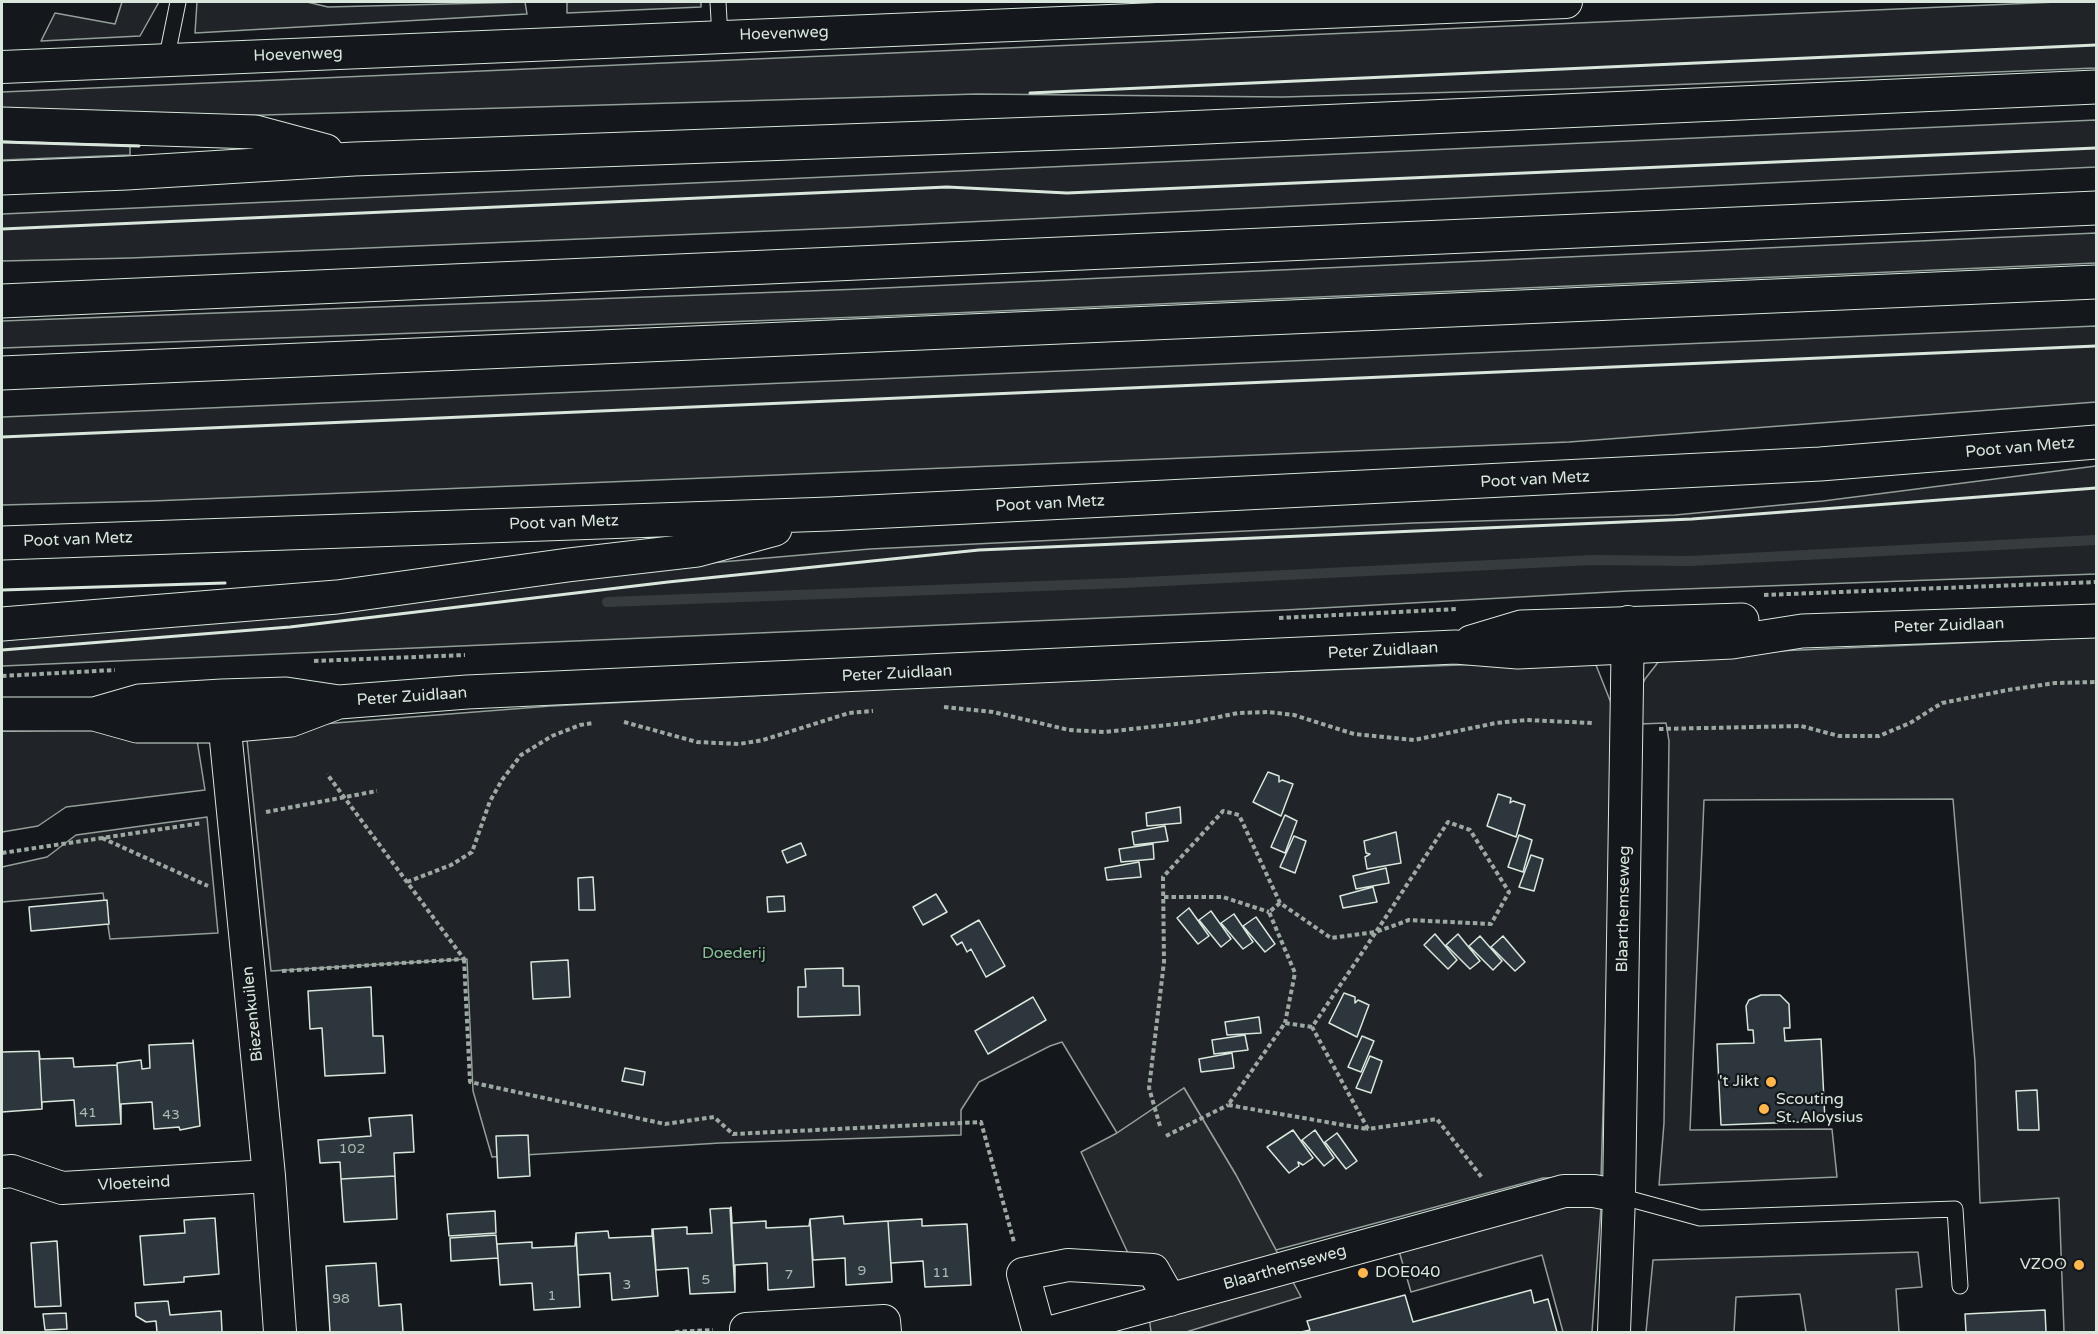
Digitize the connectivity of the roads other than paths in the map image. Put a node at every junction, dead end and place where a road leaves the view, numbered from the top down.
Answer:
1 (178, 2) edge
2 (718, 2) edge
3 (1520, 2) edge
4 (1566, 2) edge
5 (720, 37) junction
6 (166, 60) junction
7 (2, 67) edge
8 (2097, 87) edge
9 (2, 124) edge
10 (354, 159) junction
11 (2, 178) edge
12 (2097, 208) edge
13 (2097, 282) edge
14 (2, 301) edge
15 (2, 373) edge
16 (2097, 442) edge
17 (829, 514) junction
18 (2, 543) edge
19 (2097, 621) edge
20 (2, 624) edge
21 (1628, 635) junction
22 (223, 711) junction
23 (2, 714) edge
24 (2, 1172) edge
25 (269, 1176) junction
26 (1619, 1196) junction
27 (1960, 1286) dead end
28 (1170, 1300) junction
29 (280, 1332) edge
30 (747, 1332) edge
31 (885, 1332) edge
32 (1039, 1332) edge
33 (1052, 1332) edge
34 (1614, 1332) edge

1 - 6 lane
2 - 5 lane
3 - 4 street, Hoevenweg
3 - 5 street, Hoevenweg
5 - 6 street, Hoevenweg
6 - 7 street, Hoevenweg
8 - 10 main road
9 - 10 main road
10 - 11 main road
12 - 14 main road
13 - 15 main road
16 - 17 main road, Poot van Metz
17 - 18 main road, Poot van Metz
17 - 20 main road
19 - 21 main road, Peter Zuidlaan
21 - 22 main road, Peter Zuidlaan
21 - 26 street, Blaarthemseweg
22 - 23 main road, Peter Zuidlaan
22 - 25 street, Biezenkuilen
24 - 25 street, Vloeteind
25 - 29 street, Biezenkuilen
26 - 27 lane
26 - 28 street, Blaarthemseweg
26 - 34 street, Blaarthemseweg
28 - 32 street
28 - 33 street, Blaarthemseweg
30 - 31 street

